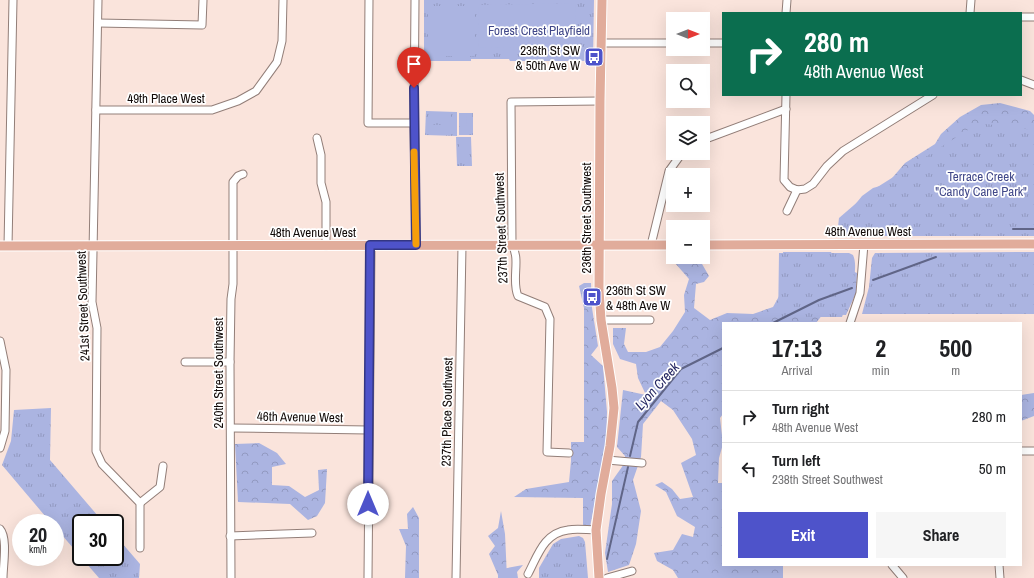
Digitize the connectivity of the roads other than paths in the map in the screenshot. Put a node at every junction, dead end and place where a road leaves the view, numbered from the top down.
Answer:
1 (13, 0) edge
2 (98, 0) edge
3 (202, 0) edge
4 (283, 0) edge
5 (369, 0) edge
6 (415, 0) edge
7 (602, 0) edge
8 (787, 0) edge
9 (971, 0) edge
10 (786, 12) edge
11 (970, 12) edge
12 (1022, 17) edge
13 (1034, 17) edge
14 (98, 23) junction
15 (601, 43) junction
16 (666, 43) edge
17 (710, 43) edge
18 (722, 43) edge
19 (1022, 80) edge
20 (1034, 85) edge
21 (786, 96) edge
22 (931, 96) edge
23 (600, 101) junction
24 (786, 109) junction
25 (96, 110) junction
26 (414, 123) junction
27 (710, 137) edge
28 (317, 138) dead end
29 (677, 160) edge
30 (243, 174) dead end
31 (797, 190) junction
32 (787, 211) dead end
33 (599, 244) junction
34 (864, 244) junction
35 (1034, 244) edge
36 (233, 245) junction
37 (370, 245) junction
38 (416, 245) junction
39 (512, 245) junction
40 (651, 245) junction
41 (666, 245) edge
42 (710, 245) edge
43 (93, 246) junction
44 (326, 246) junction
45 (462, 246) junction
46 (2, 247) edge
47 (601, 320) junction
48 (650, 320) dead end
49 (850, 322) edge
50 (0, 341) edge
51 (185, 362) dead end
52 (230, 362) junction
53 (230, 428) junction
54 (368, 430) junction
55 (0, 448) edge
56 (1022, 451) edge
57 (1034, 451) edge
58 (569, 453) dead end
59 (608, 460) junction
60 (642, 463) dead end
61 (163, 466) dead end
62 (140, 503) junction
63 (0, 528) edge
64 (596, 530) junction
65 (312, 533) dead end
66 (230, 536) junction
67 (140, 548) dead end
68 (893, 566) edge
69 (999, 566) edge
70 (632, 571) dead end
71 (528, 574) dead end
72 (3, 578) edge
73 (231, 578) edge
74 (368, 578) edge
75 (456, 578) edge
76 (599, 578) edge
77 (607, 578) edge
78 (902, 578) edge
79 (1000, 578) edge

1 - 46 street
2 - 14 street, 241st Street Southwest
3 - 14 street
4 - 25 street, 49th Place West
5 - 26 street
6 - 26 street
7 - 15 main road, 236th Street Southwest
8 - 10 street
9 - 11 street
12 - 13 street
14 - 25 street, 241st Street Southwest
15 - 16 street
15 - 23 main road, 236th Street Southwest
17 - 18 street
19 - 20 street
21 - 24 street
22 - 31 street
23 - 33 main road, 236th Street Southwest
23 - 39 street, 237th Street Southwest
24 - 27 street
24 - 31 street
25 - 43 street, 241st Street Southwest
26 - 38 street
28 - 44 street
29 - 40 street
30 - 36 street, 240th Street Southwest
31 - 32 street
33 - 39 main road, 48th Avenue West
33 - 40 main road, 48th Avenue West
33 - 47 main road, 236th Street Southwest
34 - 35 main road, 48th Avenue West
34 - 42 main road, 48th Avenue West
34 - 49 street
36 - 43 main road, 48th Avenue West
36 - 44 main road, 48th Avenue West
36 - 52 street, 240th Street Southwest
37 - 38 main road, 48th Avenue West
37 - 44 main road, 48th Avenue West
37 - 54 street
38 - 45 main road, 48th Avenue West
39 - 45 main road, 48th Avenue West
39 - 58 street, 237th Street Southwest
40 - 41 main road, 48th Avenue West
43 - 46 main road, 48th Avenue West
43 - 62 street, 241st Street Southwest
45 - 75 street, 237th Place Southwest
47 - 48 street
47 - 59 main road, 236th Street Southwest
50 - 55 street
51 - 52 street
52 - 53 street, 240th Street Southwest
53 - 54 street, 46th Avenue West
53 - 66 street, 240th Street Southwest
54 - 74 street
56 - 57 street
59 - 60 street
59 - 64 main road, 236th Street Southwest
61 - 62 street
62 - 67 street
63 - 72 street
64 - 71 street
64 - 76 main road, 236th Street Southwest
65 - 66 street
66 - 73 street, 240th Street Southwest
68 - 78 street
69 - 79 street
70 - 77 street

